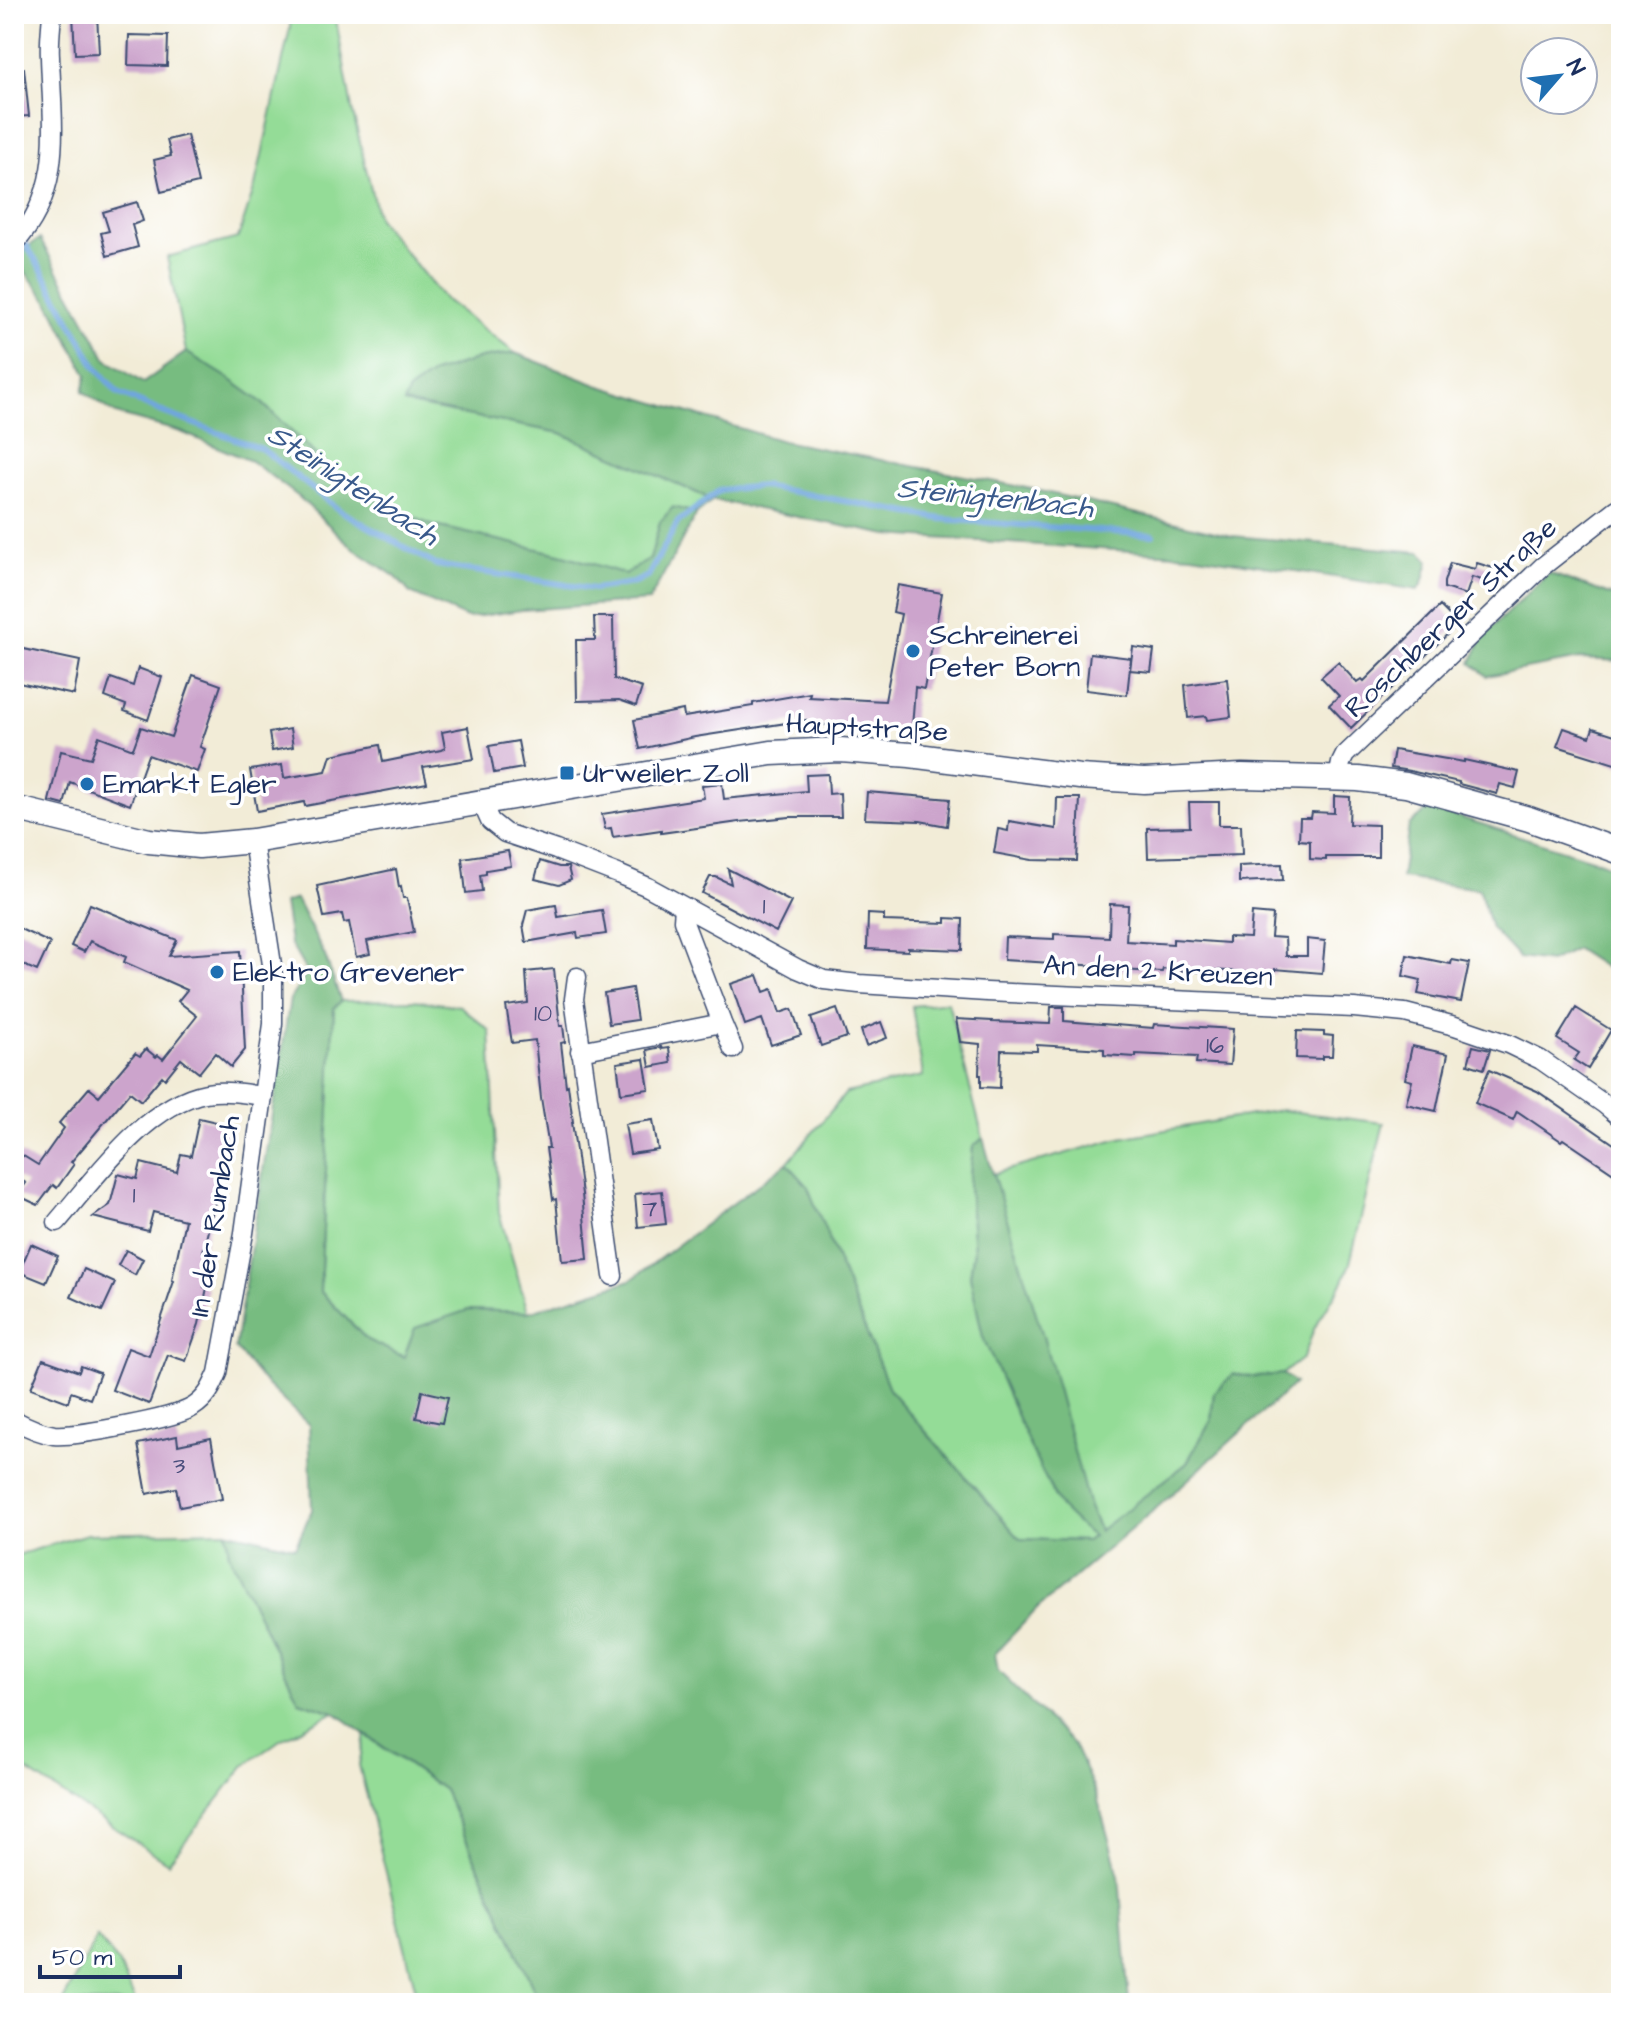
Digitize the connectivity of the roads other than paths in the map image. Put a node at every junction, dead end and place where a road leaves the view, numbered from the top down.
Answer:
1 (52, 14) edge
2 (19, 238) edge
3 (1616, 509) dead end
4 (1338, 778) junction
5 (481, 801) junction
6 (14, 808) edge
7 (253, 841) junction
8 (1621, 852) edge
9 (684, 907) junction
10 (577, 977) dead end
11 (722, 1023) junction
12 (733, 1049) dead end
13 (580, 1051) junction
14 (262, 1096) junction
15 (1621, 1118) edge
16 (57, 1222) dead end
17 (613, 1276) dead end
18 (14, 1420) edge

1 - 2 street
3 - 4 street, Roschberger Straße
4 - 5 main road, Hauptstraße
4 - 8 main road, Hauptstraße
5 - 7 main road, Hauptstraße
5 - 9 street, An den 2 Kreuzen
6 - 7 main road, Hauptstraße
7 - 14 street, In der Rumbach
9 - 11 street
9 - 15 street, An den 2 Kreuzen
10 - 13 street
11 - 12 street
11 - 13 street
13 - 17 street
14 - 16 street
14 - 18 street, In der Rumbach

